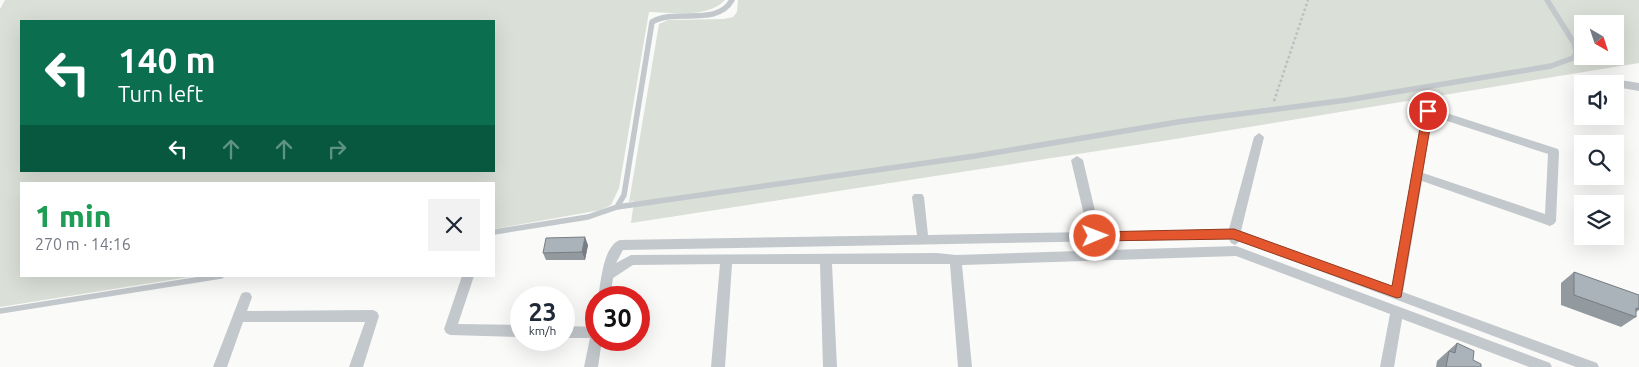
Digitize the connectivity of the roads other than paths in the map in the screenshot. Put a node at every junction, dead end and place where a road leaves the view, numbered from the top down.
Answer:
1 (732, 0) edge
2 (1546, 0) edge
3 (1624, 85) edge
4 (1639, 87) edge
5 (1259, 137) dead end
6 (1077, 160) dead end
7 (1417, 175) junction
8 (918, 197) dead end
9 (617, 207) junction
10 (495, 232) edge
11 (1234, 234) junction
12 (1095, 236) junction
13 (923, 240) junction
14 (936, 240) junction
15 (1236, 251) junction
16 (937, 258) junction
17 (826, 259) junction
18 (726, 260) junction
19 (956, 260) junction
20 (608, 275) junction
21 (215, 277) edge
22 (468, 277) edge
23 (606, 286) edge
24 (1397, 293) junction
25 (246, 297) dead end
26 (0, 311) edge
27 (1397, 312) junction
28 (239, 318) junction
29 (510, 331) edge
30 (594, 351) edge
31 (220, 367) edge
32 (356, 367) edge
33 (591, 367) edge
34 (718, 367) edge
35 (830, 367) edge
36 (965, 367) edge
37 (1388, 367) edge
38 (1544, 367) edge
39 (1592, 367) edge

1 - 9 lane
2 - 9 lane
3 - 4 street
5 - 11 street
6 - 12 street
7 - 7 street
7 - 24 street
8 - 13 street
9 - 10 lane
11 - 12 street
11 - 15 street
11 - 24 street
12 - 14 street
13 - 14 street
13 - 20 street
14 - 16 street
15 - 19 street
15 - 27 street
16 - 17 street
16 - 19 street
17 - 18 street
17 - 35 street
18 - 20 street
18 - 34 street
19 - 36 street
20 - 23 street
21 - 26 lane
22 - 29 street
24 - 39 street
25 - 28 street
27 - 37 street
27 - 38 street
28 - 31 street
28 - 32 street
30 - 33 street

